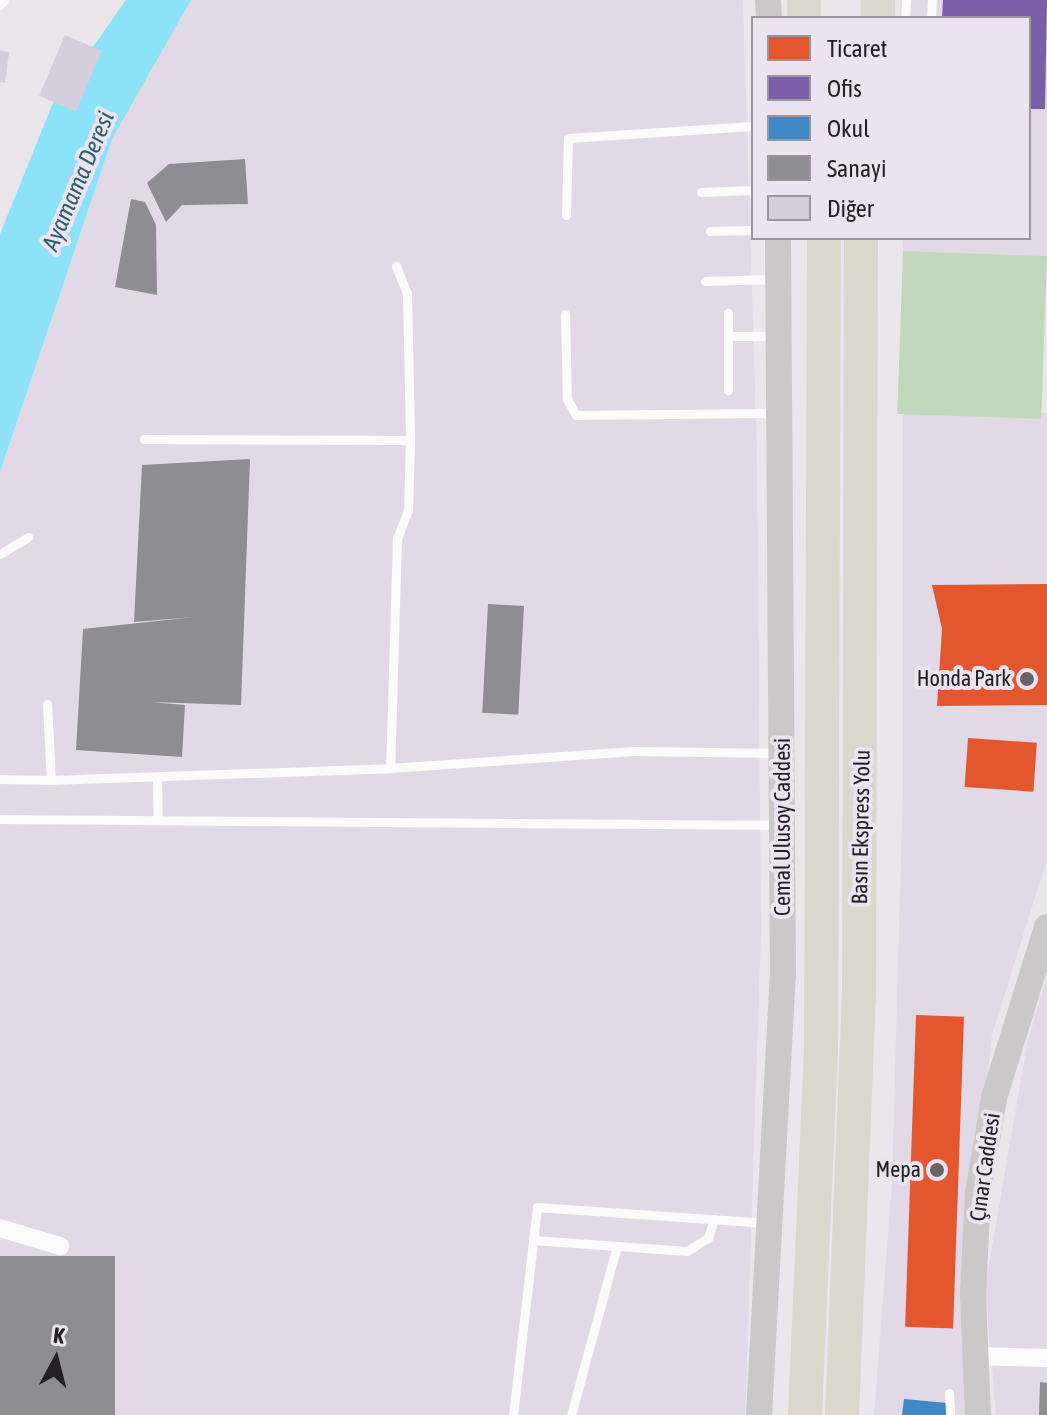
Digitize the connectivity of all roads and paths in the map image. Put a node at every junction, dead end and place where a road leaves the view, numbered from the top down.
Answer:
1 (4, 0) edge
2 (0, 5) edge
3 (751, 126) edge
4 (751, 190) edge
5 (701, 192) dead end
6 (566, 215) dead end
7 (751, 230) edge
8 (710, 231) dead end
9 (778, 240) edge
10 (824, 240) edge
11 (863, 245) edge
12 (396, 266) dead end
13 (779, 279) junction
14 (705, 281) dead end
15 (728, 313) dead end
16 (565, 314) dead end
17 (728, 336) junction
18 (780, 336) junction
19 (728, 390) dead end
20 (782, 413) junction
21 (144, 439) dead end
22 (410, 440) junction
23 (28, 537) dead end
24 (0, 554) edge
25 (47, 704) dead end
26 (783, 753) junction
27 (390, 768) junction
28 (157, 778) junction
29 (0, 779) edge
30 (51, 780) junction
31 (158, 817) junction
32 (0, 819) edge
33 (782, 825) junction
34 (1047, 927) edge
35 (714, 1219) junction
36 (770, 1223) junction
37 (0, 1228) edge
38 (533, 1240) junction
39 (60, 1246) dead end
40 (616, 1249) junction
41 (975, 1356) junction
42 (1047, 1358) edge
43 (949, 1393) dead end
44 (513, 1415) edge
45 (571, 1415) edge
46 (759, 1415) edge
47 (805, 1415) edge
48 (842, 1415) edge
49 (950, 1415) edge
50 (978, 1415) edge

1 - 2 lane
3 - 6 lane
4 - 5 lane
7 - 8 lane
9 - 13 main road, Cemal Ulusoy Caddesi
10 - 47 highway, Basın Ekspress Yolu
11 - 48 highway, Basın Ekspress Yolu
12 - 22 lane
13 - 14 lane
13 - 18 main road, Cemal Ulusoy Caddesi
15 - 17 lane
16 - 20 lane
17 - 18 lane
17 - 19 lane
18 - 20 main road, Cemal Ulusoy Caddesi
20 - 26 main road, Cemal Ulusoy Caddesi
21 - 22 lane
22 - 27 lane
23 - 24 lane
25 - 30 lane
26 - 27 lane
26 - 33 main road, Cemal Ulusoy Caddesi
27 - 28 lane
28 - 30 lane
28 - 31 lane
29 - 30 lane
31 - 32 lane
31 - 33 lane
33 - 36 main road, Cemal Ulusoy Caddesi
34 - 41 main road, Çınar Caddesi
35 - 36 lane
35 - 38 lane
35 - 40 lane
36 - 46 main road, Cemal Ulusoy Caddesi
37 - 39 street
38 - 40 lane
38 - 44 lane
40 - 45 lane
41 - 42 street
41 - 50 main road, Çınar Caddesi
43 - 49 lane

